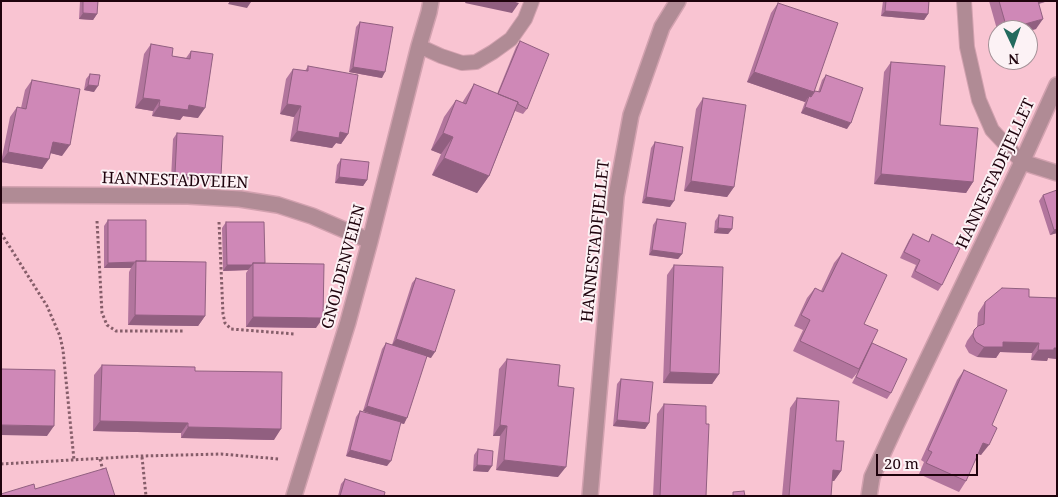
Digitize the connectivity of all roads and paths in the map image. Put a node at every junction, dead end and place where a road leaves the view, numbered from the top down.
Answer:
1 (430, 1) edge
2 (532, 1) edge
3 (678, 1) edge
4 (964, 1) edge
5 (419, 46) junction
6 (1057, 85) edge
7 (1022, 162) junction
8 (1057, 173) edge
9 (1, 195) edge
10 (96, 195) junction
11 (217, 198) junction
12 (1, 233) edge
13 (370, 241) junction
14 (184, 331) edge
15 (295, 334) edge
16 (142, 456) junction
17 (100, 458) junction
18 (74, 460) junction
19 (304, 461) junction
20 (1, 464) edge
21 (105, 477) edge
22 (146, 496) edge
23 (294, 496) edge
24 (590, 496) edge
25 (869, 496) edge

1 - 5 street, GNOLDENVEIEN
2 - 5 lane
3 - 24 street, HANNESTADFJELLET
4 - 7 lane
5 - 13 street, GNOLDENVEIEN
6 - 7 street, HANNESTADFJELLET
7 - 8 street
7 - 25 street, HANNESTADFJELLET
9 - 10 street, HANNESTADVEIEN
10 - 11 street, HANNESTADVEIEN
10 - 14 path
11 - 13 street, HANNESTADVEIEN
11 - 15 path
12 - 18 path
13 - 19 street, GNOLDENVEIEN
16 - 17 path
16 - 19 path
16 - 22 path
17 - 18 path
17 - 21 path
18 - 20 path
19 - 23 street, GNOLDENVEIEN

